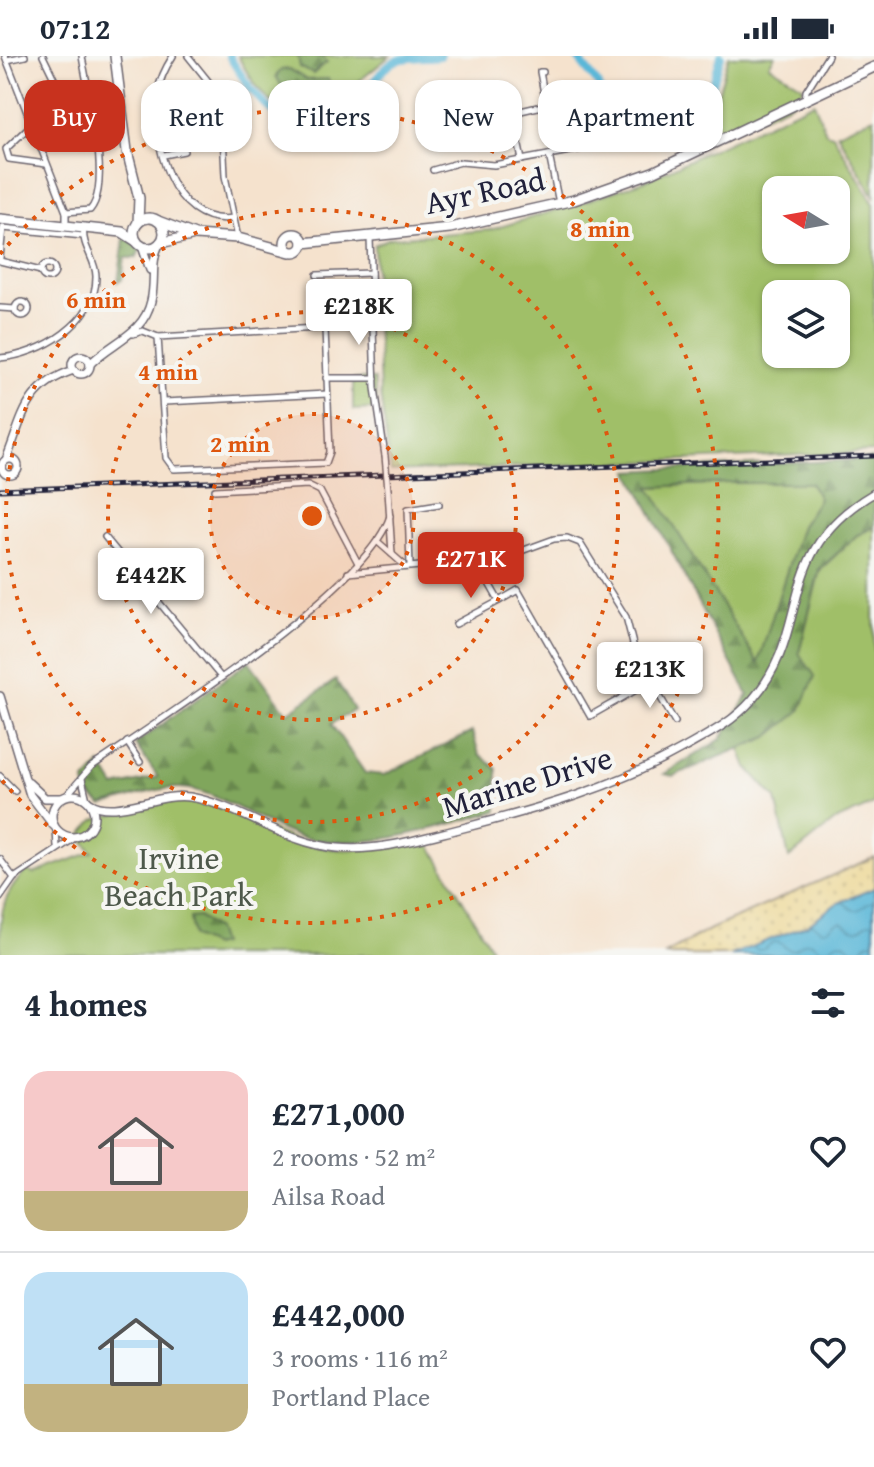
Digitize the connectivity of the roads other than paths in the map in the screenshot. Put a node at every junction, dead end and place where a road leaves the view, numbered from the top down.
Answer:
1 (25, 56) edge
2 (43, 56) edge
3 (82, 56) edge
4 (115, 56) edge
5 (173, 56) edge
6 (188, 56) edge
7 (828, 56) edge
8 (6, 58) edge
9 (874, 67) edge
10 (543, 72) dead end
11 (54, 80) edge
12 (163, 80) edge
13 (805, 102) junction
14 (24, 104) edge
15 (522, 110) edge
16 (24, 132) edge
17 (42, 152) edge
18 (163, 152) edge
19 (179, 152) edge
20 (520, 152) edge
21 (565, 152) edge
22 (164, 155) junction
23 (549, 155) junction
24 (522, 160) junction
25 (47, 164) junction
26 (433, 170) dead end
27 (139, 198) junction
28 (559, 203) junction
29 (66, 212) junction
30 (233, 218) junction
31 (156, 220) junction
32 (2, 222) edge
33 (137, 225) junction
34 (66, 226) junction
35 (84, 232) junction
36 (122, 232) junction
37 (235, 234) junction
38 (195, 235) junction
39 (370, 237) junction
40 (301, 239) junction
41 (285, 240) junction
42 (263, 243) junction
43 (139, 244) junction
44 (160, 244) junction
45 (290, 252) junction
46 (0, 260) edge
47 (41, 271) dead end
48 (371, 273) junction
49 (317, 275) dead end
50 (153, 280) junction
51 (0, 308) edge
52 (149, 308) junction
53 (15, 309) dead end
54 (372, 325) junction
55 (325, 328) junction
56 (149, 332) junction
57 (128, 336) junction
58 (158, 337) junction
59 (0, 358) edge
60 (88, 361) junction
61 (71, 370) junction
62 (326, 378) junction
63 (375, 378) junction
64 (327, 394) junction
65 (164, 402) junction
66 (12, 445) junction
67 (4, 462) edge
68 (17, 464) junction
69 (2, 471) edge
70 (215, 490) dead end
71 (874, 493) edge
72 (439, 504) dead end
73 (390, 516) junction
74 (105, 537) dead end
75 (378, 542) junction
76 (392, 554) junction
77 (480, 560) junction
78 (358, 563) junction
79 (407, 565) junction
80 (348, 573) junction
81 (499, 601) junction
82 (456, 624) dead end
83 (220, 676) junction
84 (650, 682) junction
85 (0, 696) edge
86 (675, 722) dead end
87 (127, 742) junction
88 (140, 762) dead end
89 (0, 776) edge
90 (25, 778) junction
91 (82, 778) junction
92 (15, 791) dead end
93 (63, 797) junction
94 (89, 802) junction
95 (105, 810) junction
96 (55, 827) junction
97 (92, 827) junction
98 (75, 838) junction
99 (57, 848) junction
100 (0, 859) edge
101 (2, 867) edge
102 (14, 878) junction
103 (0, 898) edge

1 - 8 street
2 - 11 street
3 - 29 street
4 - 27 main road
5 - 12 street
6 - 30 street
7 - 13 street
8 - 14 street
9 - 13 main road, Ayr Road
10 - 15 street
13 - 28 main road, Ayr Road
16 - 25 street
17 - 25 street
18 - 22 street
19 - 22 street
20 - 24 street
21 - 23 street
22 - 30 street
23 - 24 street
23 - 28 street
24 - 26 street
25 - 29 street
27 - 31 main road
27 - 33 main road
28 - 39 main road, Ayr Road
29 - 34 street
30 - 37 street
31 - 33 main road
31 - 38 main road
31 - 44 main road
32 - 34 main road
32 - 35 street
32 - 46 street
33 - 36 main road
33 - 43 main road
34 - 35 main road
35 - 36 main road
35 - 59 street
36 - 43 main road
37 - 38 main road
37 - 42 main road
38 - 44 main road
39 - 40 main road, Ayr Road
39 - 48 street
40 - 41 main road
40 - 45 main road
41 - 42 main road
41 - 45 main road
42 - 45 main road
43 - 44 main road
43 - 50 street
44 - 50 street
46 - 47 street
48 - 49 street
48 - 54 street
50 - 52 street
51 - 53 street
52 - 56 street
52 - 57 street
54 - 55 street
54 - 63 street
55 - 58 street
55 - 62 street
56 - 57 street
56 - 58 street
57 - 60 street
58 - 65 street
60 - 61 street
60 - 61 street
61 - 66 street
62 - 63 street
62 - 64 street
63 - 73 street, bridge
64 - 65 street
64 - 65 street
66 - 67 street
66 - 68 street
67 - 68 street
67 - 69 street
68 - 69 street
70 - 78 street
71 - 95 street, Marine Drive
72 - 79 street
73 - 75 street
73 - 76 street
74 - 83 street
75 - 76 street
75 - 78 street
76 - 79 street
77 - 79 street
77 - 81 street
77 - 84 street
78 - 80 street
79 - 80 street
80 - 83 street
81 - 82 street
81 - 84 street
83 - 87 street
84 - 86 street
85 - 90 street
87 - 88 street
87 - 91 street
89 - 92 street
90 - 93 street
90 - 96 street
91 - 93 street
91 - 94 street
93 - 94 street
93 - 96 street
94 - 95 street
94 - 97 street
95 - 97 street
96 - 98 street
96 - 99 street
97 - 98 street
98 - 99 street
99 - 102 street
100 - 101 street
101 - 102 street
102 - 103 street

